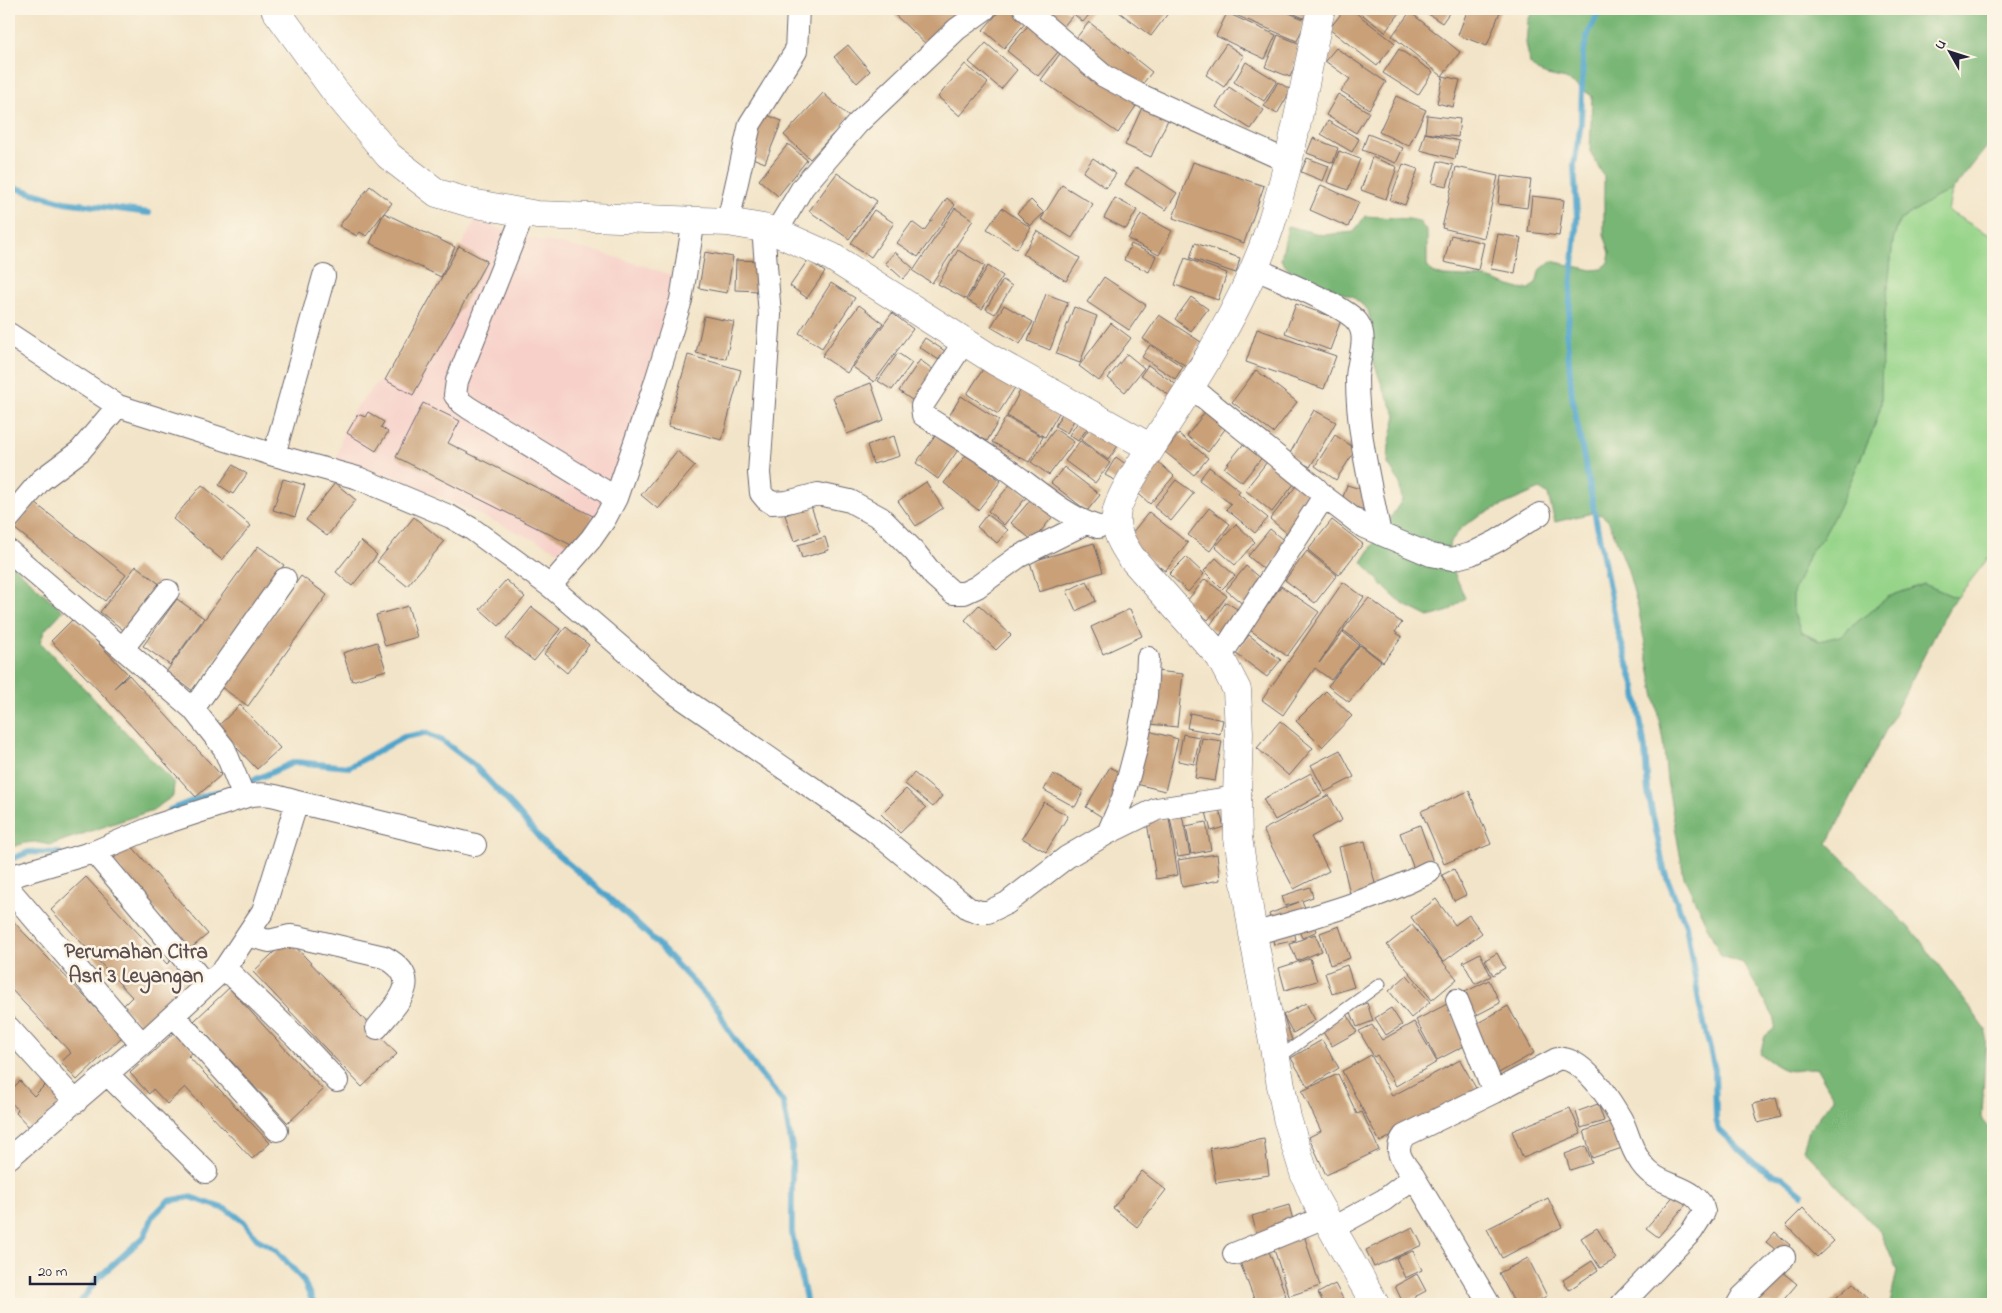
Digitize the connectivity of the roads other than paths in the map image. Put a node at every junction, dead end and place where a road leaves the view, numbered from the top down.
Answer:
1 (275, 9) edge
2 (798, 9) edge
3 (985, 9) edge
4 (1025, 9) edge
5 (1322, 9) edge
6 (1289, 162) junction
7 (524, 213) junction
8 (694, 220) junction
9 (728, 222) junction
10 (770, 230) junction
11 (1254, 268) junction
12 (324, 276) dead end
13 (9, 334) edge
14 (964, 342) junction
15 (1191, 387) junction
16 (118, 406) junction
17 (1151, 448) junction
18 (274, 455) junction
19 (1322, 495) junction
20 (616, 498) junction
21 (1540, 514) dead end
22 (9, 518) edge
23 (1086, 523) junction
24 (1117, 529) junction
25 (1380, 534) junction
26 (9, 550) edge
27 (285, 579) dead end
28 (550, 586) junction
29 (168, 590) dead end
30 (123, 648) junction
31 (1220, 657) junction
32 (1148, 658) dead end
33 (193, 709) junction
34 (240, 789) junction
35 (1236, 796) junction
36 (297, 802) junction
37 (1108, 833) junction
38 (475, 845) dead end
39 (94, 852) junction
40 (1429, 872) dead end
41 (9, 877) edge
42 (9, 889) edge
43 (1253, 934) junction
44 (247, 935) junction
45 (225, 968) junction
46 (1380, 984) dead end
47 (206, 985) junction
48 (1457, 1000) dead end
49 (174, 1016) junction
50 (9, 1028) edge
51 (377, 1028) dead end
52 (142, 1044) junction
53 (1275, 1060) junction
54 (108, 1074) junction
55 (338, 1081) dead end
56 (1494, 1092) junction
57 (76, 1102) junction
58 (277, 1130) dead end
59 (9, 1158) edge
60 (206, 1172) dead end
61 (1414, 1177) junction
62 (1328, 1223) junction
63 (1234, 1254) dead end
64 (1784, 1257) dead end
65 (1374, 1304) edge
66 (1489, 1304) edge
67 (1622, 1304) edge
68 (1738, 1304) edge

1 - 7 street
2 - 9 street
3 - 10 street
4 - 6 street
5 - 6 street
6 - 11 street
7 - 8 street
7 - 20 street
8 - 9 street
8 - 20 street
9 - 10 street
10 - 14 street
10 - 23 street
11 - 15 street
11 - 25 street
12 - 18 street
13 - 16 street
14 - 17 street
14 - 23 street
15 - 17 street
15 - 19 street
16 - 18 street
16 - 22 street
17 - 24 street
18 - 28 street
19 - 25 street
19 - 31 street
20 - 28 street
21 - 25 street
23 - 24 street
24 - 31 street
26 - 30 street
27 - 33 street
28 - 37 street
29 - 30 street
30 - 33 street
31 - 35 street
32 - 37 street
33 - 34 street
34 - 36 street
34 - 39 street
35 - 37 street
35 - 43 street
36 - 38 street
36 - 44 street
39 - 41 street
39 - 47 street
40 - 43 street
42 - 52 street
43 - 53 street
44 - 45 street
44 - 51 street
45 - 47 street
45 - 55 street
46 - 53 lane
47 - 49 street
48 - 56 street
49 - 52 street
49 - 58 street
50 - 57 street
52 - 54 street
53 - 62 street
54 - 57 street
54 - 60 street
56 - 61 street
56 - 67 street
57 - 59 street
61 - 62 street
61 - 66 street
62 - 63 street
62 - 65 street
64 - 68 street

